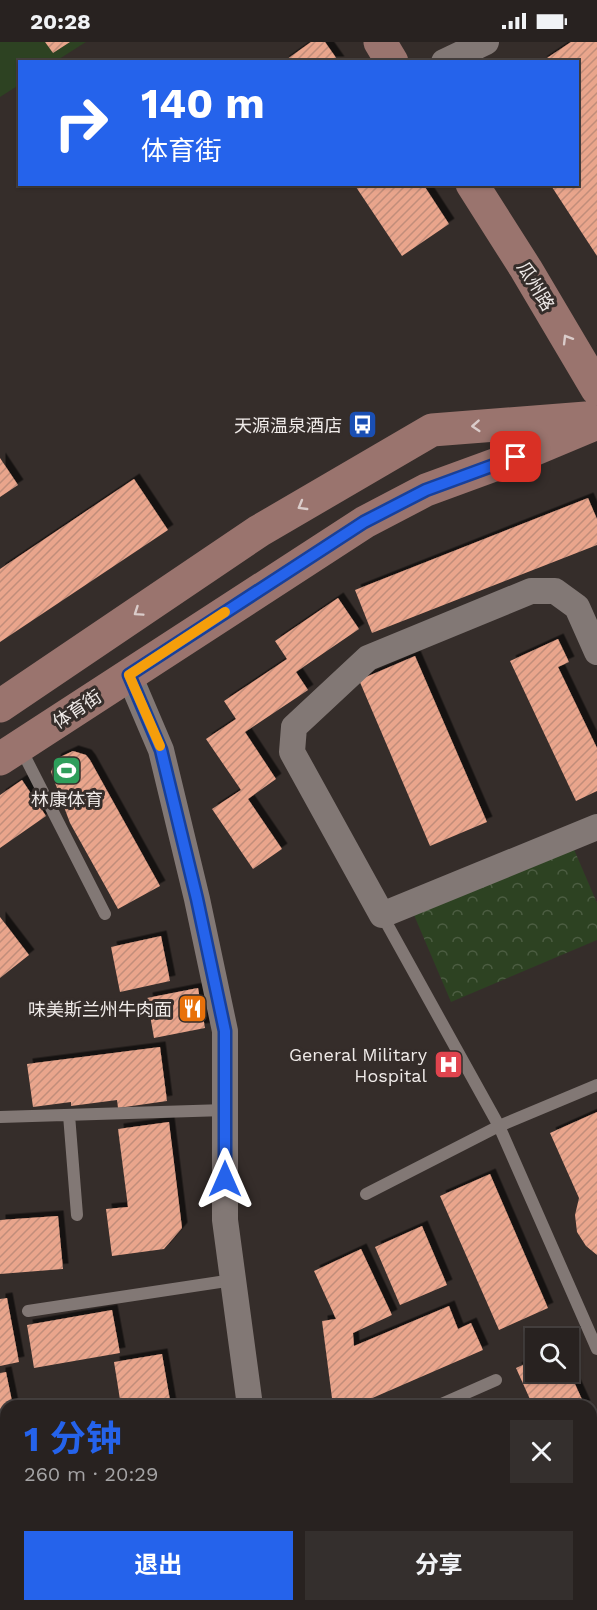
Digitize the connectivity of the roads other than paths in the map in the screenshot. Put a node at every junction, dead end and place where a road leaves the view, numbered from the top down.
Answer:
1 (380, 42) edge
2 (486, 42) edge
3 (391, 60) edge
4 (448, 60) edge
5 (473, 186) edge
6 (597, 389) edge
7 (597, 417) edge
8 (597, 423) edge
9 (597, 652) edge
10 (129, 675) junction
11 (0, 706) edge
12 (10, 752) edge
13 (597, 827) edge
14 (105, 914) dead end
15 (382, 915) junction
16 (597, 1085) edge
17 (225, 1110) junction
18 (69, 1115) junction
19 (0, 1118) edge
20 (499, 1126) junction
21 (366, 1194) dead end
22 (77, 1215) dead end
23 (233, 1280) junction
24 (28, 1311) dead end
25 (597, 1349) edge
26 (496, 1380) dead end
27 (249, 1400) edge
28 (451, 1400) edge

1 - 3 street
2 - 4 street
6 -> 5 street, 瓜州路
7 -> 11 street
8 - 10 street, 体育街
9 - 15 street
10 - 12 street, 体育街
10 - 17 street
12 - 14 lane
13 - 15 street
15 - 20 lane
16 - 20 lane
17 - 18 lane
17 - 23 street
18 - 19 lane
18 - 22 lane
20 - 21 lane
20 - 25 lane
23 - 24 lane
23 - 27 street
26 - 28 lane

